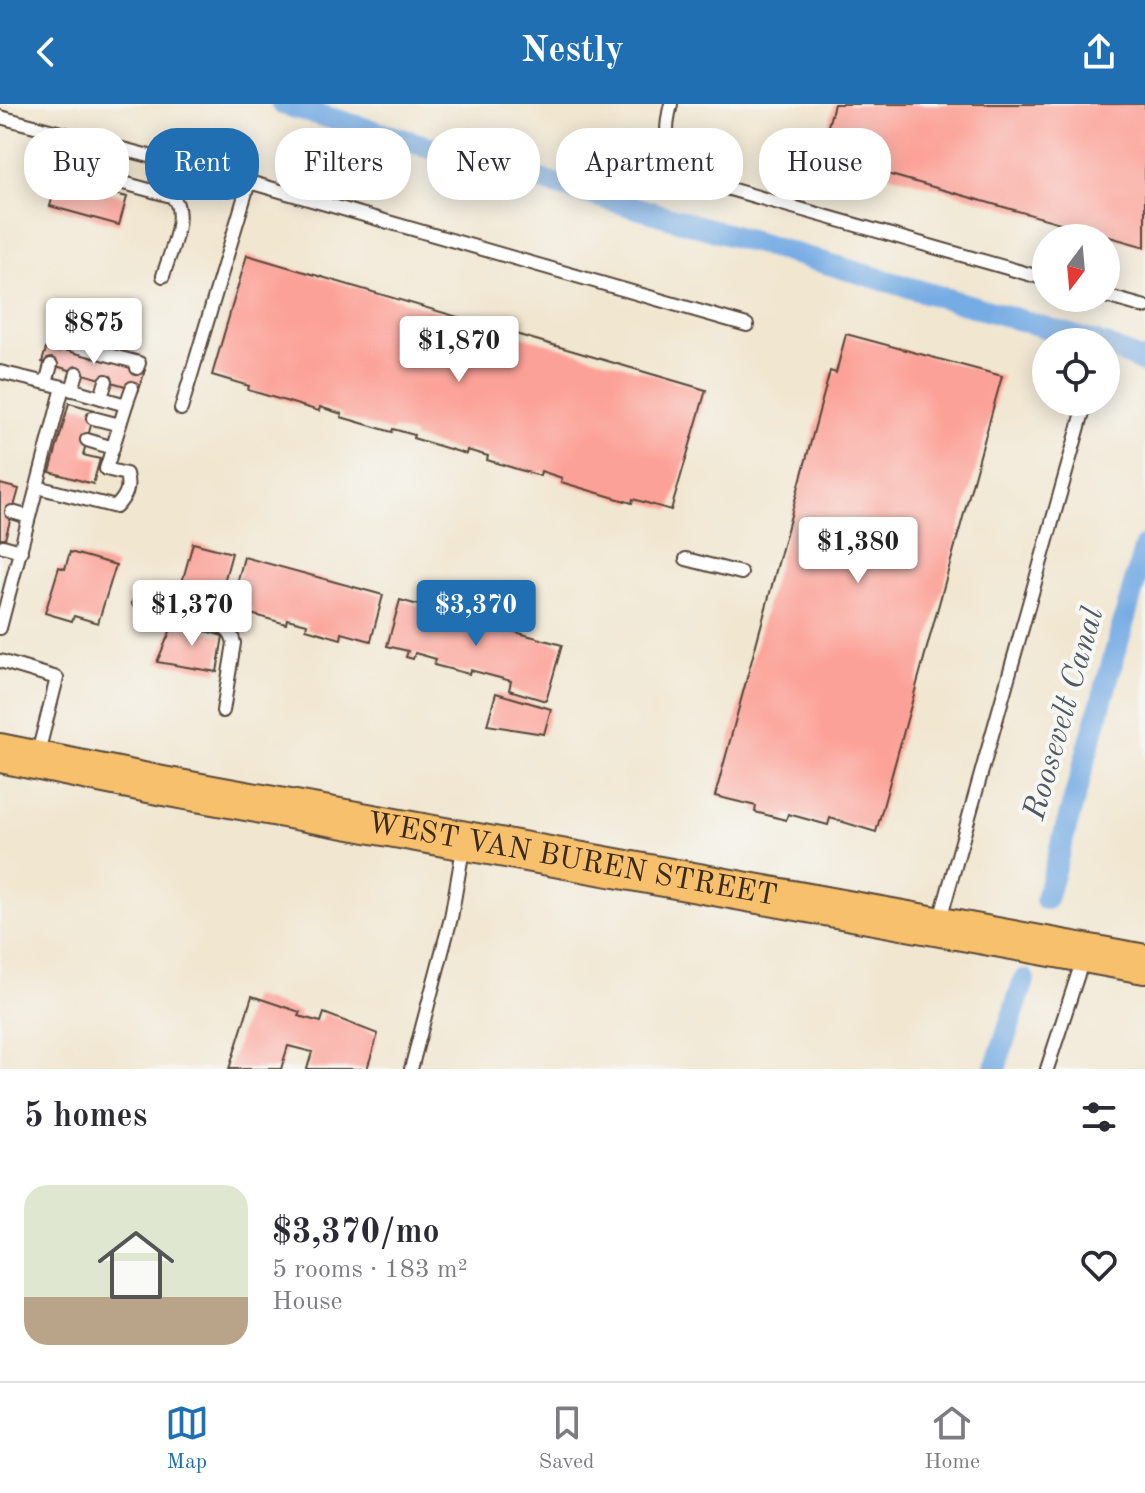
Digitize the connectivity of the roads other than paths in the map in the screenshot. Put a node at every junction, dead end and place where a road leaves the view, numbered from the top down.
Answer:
1 (671, 104) edge
2 (0, 117) edge
3 (145, 155) edge
4 (129, 184) edge
5 (259, 185) edge
6 (244, 200) edge
7 (1032, 275) edge
8 (163, 276) dead end
9 (1120, 300) edge
10 (1145, 307) edge
11 (747, 325) dead end
12 (57, 345) dead end
13 (51, 365) dead end
14 (137, 368) dead end
15 (0, 372) edge
16 (77, 373) dead end
17 (106, 381) dead end
18 (46, 383) junction
19 (132, 388) dead end
20 (67, 389) junction
21 (101, 398) junction
22 (126, 405) junction
23 (181, 409) dead end
24 (1082, 416) edge
25 (93, 418) dead end
26 (120, 425) junction
27 (87, 440) dead end
28 (113, 448) junction
29 (37, 487) junction
30 (12, 512) dead end
31 (29, 517) junction
32 (3, 546) dead end
33 (21, 551) junction
34 (686, 559) dead end
35 (741, 573) dead end
36 (6, 581) edge
37 (139, 603) dead end
38 (174, 612) dead end
39 (2, 613) edge
40 (210, 622) dead end
41 (0, 628) edge
42 (0, 661) edge
43 (223, 711) dead end
44 (18, 756) edge
45 (464, 840) junction
46 (938, 926) junction
47 (1085, 953) junction
48 (1144, 960) edge
49 (411, 1069) edge
50 (1047, 1069) edge

1 - 7 lane
2 - 3 lane
4 - 8 lane
5 - 11 lane
6 - 23 lane
9 - 10 lane
12 - 14 lane
13 - 18 lane
15 - 18 lane
16 - 20 lane
17 - 21 lane
18 - 20 lane
19 - 22 lane
20 - 21 lane
20 - 29 lane
21 - 22 lane
22 - 26 lane
24 - 46 lane
25 - 26 lane
26 - 28 lane
27 - 28 lane
28 - 29 lane
29 - 31 lane
30 - 31 lane
31 - 33 lane
32 - 33 lane
33 - 36 lane
34 - 35 lane
36 - 39 lane
37 - 38 lane
39 - 41 lane
40 - 43 lane
42 - 44 lane
44 - 45 main road, WEST VAN BUREN STREET
45 - 46 main road, WEST VAN BUREN STREET
45 - 49 lane
46 - 47 main road, WEST VAN BUREN STREET
47 - 48 main road, WEST VAN BUREN STREET
47 - 50 lane

